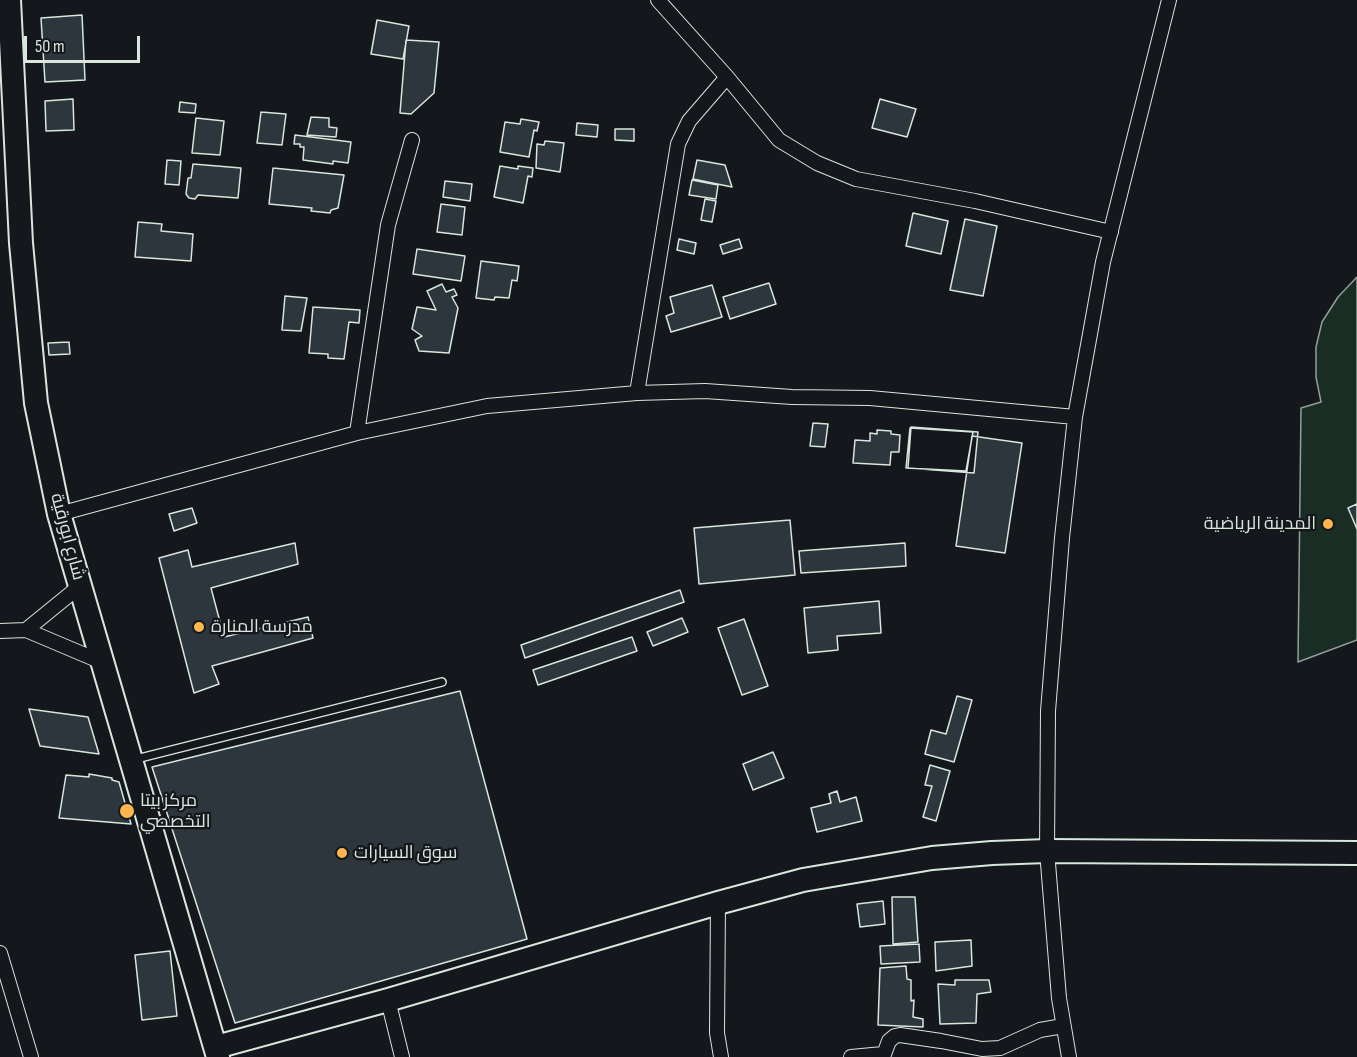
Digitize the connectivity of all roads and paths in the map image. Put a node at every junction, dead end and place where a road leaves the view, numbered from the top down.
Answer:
1 (9, 0) edge
2 (658, 0) edge
3 (1169, 0) edge
4 (727, 77) junction
5 (412, 140) dead end
6 (1111, 232) junction
7 (637, 393) junction
8 (1076, 417) junction
9 (357, 433) junction
10 (59, 514) junction
11 (80, 586) junction
12 (26, 630) junction
13 (0, 631) edge
14 (104, 663) junction
15 (442, 682) dead end
16 (132, 760) junction
17 (1047, 851) junction
18 (1357, 853) edge
19 (718, 903) junction
20 (0, 953) edge
21 (388, 1000) junction
22 (1063, 1026) junction
23 (217, 1052) edge
24 (883, 1056) edge
25 (31, 1057) edge
26 (402, 1057) edge
27 (721, 1057) edge
28 (850, 1057) edge
29 (1069, 1057) edge

1 - 10 main road, شارع ابورقية
2 - 4 street
3 - 6 street
4 - 6 street
4 - 7 street
5 - 9 street
6 - 8 street
7 - 8 street
7 - 9 street
8 - 17 street
9 - 10 street
10 - 11 main road, شارع ابورقية
11 - 12 street
11 - 14 main road, شارع ابورقية
12 - 13 street
12 - 14 street
14 - 16 main road, شارع ابورقية
15 - 16 lane
16 - 23 main road, شارع ابورقية
17 - 18 main road
17 - 19 main road
17 - 22 street
19 - 21 main road
19 - 27 street
20 - 25 street
21 - 23 main road
21 - 26 street
22 - 24 street
22 - 29 street
24 - 28 street

